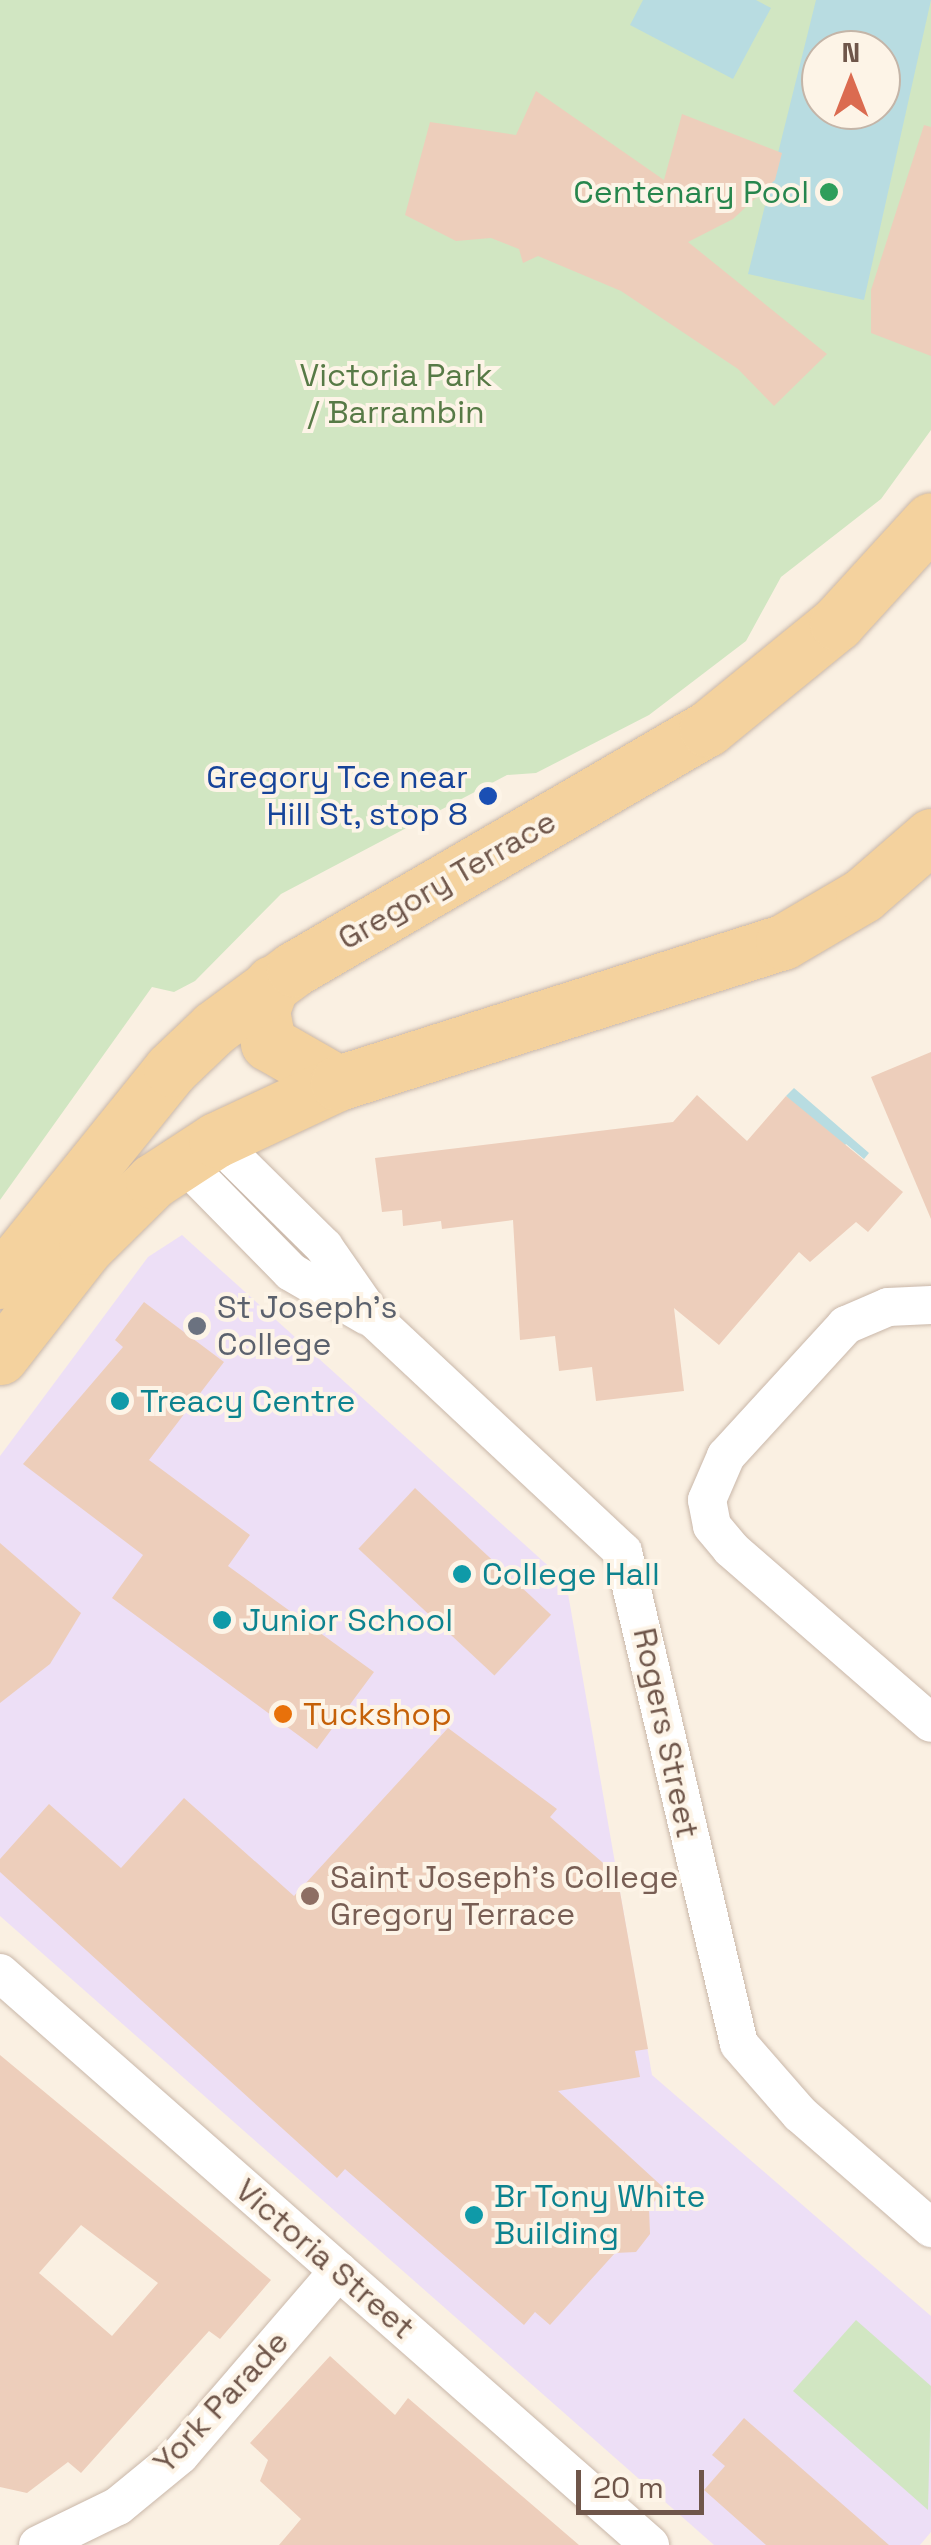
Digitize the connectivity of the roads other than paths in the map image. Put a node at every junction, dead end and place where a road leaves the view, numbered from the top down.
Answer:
1 (931, 520) edge
2 (931, 836) edge
3 (272, 983) junction
4 (170, 1069) junction
5 (338, 1083) junction
6 (200, 1151) junction
7 (0, 1281) edge
8 (931, 1305) edge
9 (0, 1357) edge
10 (931, 1723) edge
11 (0, 1972) edge
12 (931, 2228) edge
13 (338, 2271) junction
14 (38, 2545) edge
15 (650, 2545) edge

1 - 3 main road, Gregory Terrace
2 - 5 main road
3 - 4 main road, Gregory Terrace
3 - 5 main road
4 - 6 main road, Rogers Street
4 - 7 main road, Gregory Terrace
5 - 6 main road
6 - 9 main road
6 - 12 street, Rogers Street
8 - 10 street
11 - 13 street, Victoria Street
13 - 14 street, York Parade
13 - 15 street, Victoria Street

